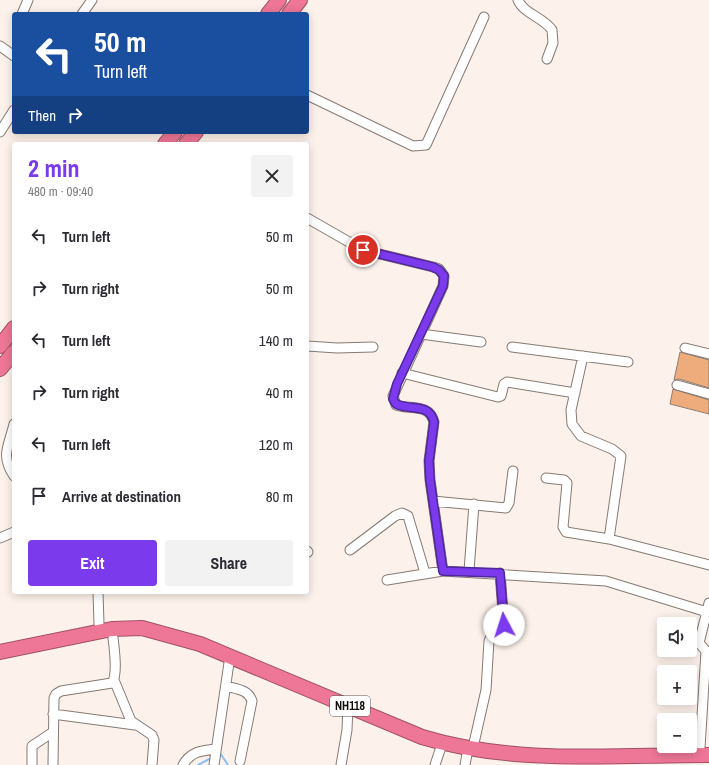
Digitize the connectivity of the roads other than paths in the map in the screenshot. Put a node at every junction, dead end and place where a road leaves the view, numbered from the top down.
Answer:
1 (28, 0) edge
2 (92, 0) edge
3 (279, 0) edge
4 (518, 0) edge
5 (23, 12) edge
6 (83, 12) edge
7 (270, 12) edge
8 (484, 18) dead end
9 (0, 46) edge
10 (12, 55) edge
11 (547, 59) dead end
12 (309, 96) edge
13 (12, 113) edge
14 (0, 132) edge
15 (173, 134) edge
16 (194, 134) edge
17 (167, 142) edge
18 (188, 142) edge
19 (309, 219) edge
20 (12, 331) edge
21 (421, 334) junction
22 (481, 342) dead end
23 (0, 346) edge
24 (309, 346) edge
25 (373, 347) dead end
26 (512, 347) dead end
27 (685, 348) dead end
28 (709, 354) edge
29 (12, 355) edge
30 (583, 356) junction
31 (628, 362) dead end
32 (0, 370) edge
33 (402, 373) junction
34 (677, 385) dead end
35 (574, 393) junction
36 (709, 394) edge
37 (12, 431) edge
38 (513, 470) dead end
39 (12, 473) edge
40 (546, 478) dead end
41 (433, 501) junction
42 (474, 504) junction
43 (12, 533) edge
44 (0, 538) edge
45 (609, 539) junction
46 (350, 550) dead end
47 (709, 565) edge
48 (443, 571) junction
49 (469, 571) junction
50 (425, 572) junction
51 (500, 573) junction
52 (387, 580) dead end
53 (98, 594) edge
54 (708, 607) edge
55 (105, 626) junction
56 (0, 645) edge
57 (0, 652) edge
58 (230, 656) junction
59 (114, 680) junction
60 (226, 686) junction
61 (348, 705) junction
62 (53, 714) junction
63 (134, 725) junction
64 (53, 732) junction
65 (442, 744) junction
66 (471, 746) junction
67 (216, 750) junction
68 (705, 754) edge
69 (240, 761) dead end
70 (544, 761) edge
71 (214, 764) edge
72 (32, 765) edge
73 (53, 765) edge
74 (152, 765) edge
75 (183, 765) edge
76 (341, 765) edge
77 (435, 765) edge
78 (465, 765) edge

1 - 5 street
2 - 6 street
3 - 7 highway
4 - 11 street
8 - 12 street
9 - 10 street
13 - 14 street
15 - 17 highway
16 - 18 highway
19 - 21 street
20 - 23 highway
21 - 22 street
21 - 33 street
24 - 25 street
26 - 30 street
27 - 28 street
29 - 32 highway
30 - 31 street
30 - 35 street
33 - 35 street
33 - 41 street
34 - 36 street
35 - 45 street
37 - 39 street
38 - 42 street
40 - 45 street
41 - 42 street
41 - 48 street
42 - 49 street
43 - 44 street
45 - 47 street
46 - 50 street
48 - 49 street
48 - 50 street
49 - 51 street
50 - 52 street
51 - 54 street
51 - 66 street
53 - 55 street
54 - 68 street
55 - 56 highway, NH118
55 - 57 highway, NH118
55 - 58 highway, NH118
55 - 59 street
55 - 66 highway, NH118
58 - 60 street
58 - 61 highway, NH118
59 - 62 street
59 - 63 street
60 - 67 street
60 - 69 street
61 - 65 highway, NH118
61 - 76 street
62 - 63 street
62 - 64 street
63 - 74 street
64 - 72 street
64 - 73 street
65 - 66 highway, NH118
65 - 77 street
66 - 68 highway, NH118
66 - 70 highway, NH118
66 - 78 street
67 - 71 street
67 - 75 street
68 - 70 highway, NH118

